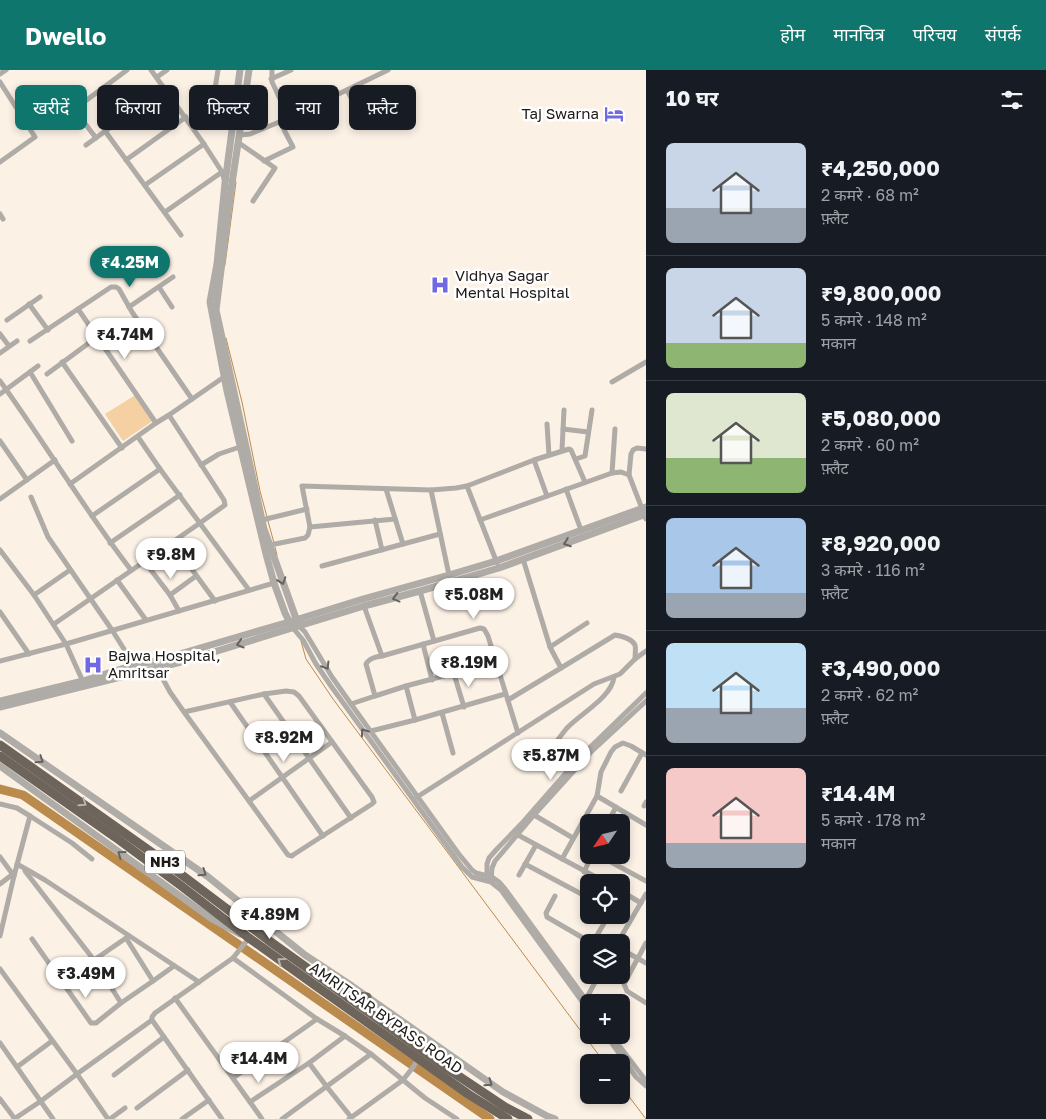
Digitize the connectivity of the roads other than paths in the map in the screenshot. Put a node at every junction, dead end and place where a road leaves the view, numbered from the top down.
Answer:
1 (6, 70) edge
2 (127, 70) edge
3 (151, 70) edge
4 (167, 70) edge
5 (218, 70) edge
6 (240, 70) edge
7 (249, 70) edge
8 (272, 70) edge
9 (291, 70) edge
10 (388, 70) edge
11 (0, 74) edge
12 (157, 77) junction
13 (272, 79) junction
14 (0, 82) edge
15 (163, 85) edge
16 (216, 85) edge
17 (347, 90) junction
18 (278, 93) edge
19 (339, 94) edge
20 (349, 94) edge
21 (179, 107) edge
22 (186, 117) junction
23 (278, 123) edge
24 (108, 130) edge
25 (284, 130) edge
26 (105, 132) junction
27 (96, 138) junction
28 (239, 139) junction
29 (204, 144) junction
30 (86, 145) dead end
31 (126, 160) junction
32 (264, 161) junction
33 (0, 162) edge
34 (222, 172) junction
35 (225, 183) junction
36 (145, 185) junction
37 (253, 201) dead end
38 (165, 212) junction
39 (181, 235) dead end
40 (173, 277) dead end
41 (159, 287) junction
42 (40, 297) dead end
43 (28, 304) junction
44 (172, 307) dead end
45 (129, 308) junction
46 (78, 309) junction
47 (7, 320) dead end
48 (48, 330) junction
49 (0, 334) edge
50 (97, 337) junction
51 (17, 341) dead end
52 (30, 341) dead end
53 (9, 346) junction
54 (0, 353) edge
55 (62, 362) junction
56 (646, 362) edge
57 (38, 366) dead end
58 (30, 372) junction
59 (47, 374) dead end
60 (224, 377) junction
61 (0, 381) edge
62 (612, 382) dead end
63 (6, 390) junction
64 (0, 394) edge
65 (192, 399) junction
66 (564, 410) dead end
67 (592, 410) dead end
68 (170, 416) junction
69 (156, 423) junction
70 (547, 424) dead end
71 (563, 428) junction
72 (616, 429) dead end
73 (588, 432) junction
74 (138, 436) junction
75 (0, 441) edge
76 (72, 441) dead end
77 (240, 447) junction
78 (122, 448) junction
79 (646, 449) edge
80 (562, 450) junction
81 (549, 455) junction
82 (576, 459) junction
83 (55, 460) junction
84 (534, 460) junction
85 (201, 465) junction
86 (160, 469) junction
87 (612, 473) junction
88 (629, 475) junction
89 (27, 480) junction
90 (585, 482) junction
91 (70, 484) junction
92 (467, 486) junction
93 (386, 489) junction
94 (566, 489) junction
95 (0, 490) edge
96 (431, 490) junction
97 (180, 495) junction
98 (547, 496) junction
99 (2, 497) edge
100 (31, 497) dead end
101 (307, 509) junction
102 (645, 512) edge
103 (92, 516) junction
104 (395, 519) junction
105 (262, 520) junction
106 (375, 520) junction
107 (480, 520) junction
108 (200, 524) junction
109 (310, 527) junction
110 (580, 530) junction
111 (440, 534) junction
112 (172, 542) junction
113 (110, 543) junction
114 (402, 544) junction
115 (270, 545) junction
116 (0, 550) edge
117 (382, 550) junction
118 (523, 559) junction
119 (496, 560) junction
120 (144, 561) junction
121 (322, 566) dead end
122 (499, 568) junction
123 (70, 570) junction
124 (131, 570) junction
125 (449, 575) junction
126 (196, 576) junction
127 (117, 580) junction
128 (274, 583) junction
129 (249, 590) junction
130 (420, 591) junction
131 (170, 594) junction
132 (34, 595) junction
133 (90, 599) junction
134 (215, 601) junction
135 (364, 606) junction
136 (180, 611) junction
137 (0, 612) edge
138 (146, 620) junction
139 (54, 624) junction
140 (294, 624) junction
141 (587, 624) dead end
142 (112, 630) junction
143 (434, 641) junction
144 (66, 644) junction
145 (422, 644) junction
146 (550, 647) junction
147 (646, 651) edge
148 (28, 654) junction
149 (382, 656) junction
150 (635, 659) junction
151 (0, 661) edge
152 (496, 662) junction
153 (134, 665) junction
154 (157, 668) junction
155 (561, 668) junction
156 (137, 673) junction
157 (454, 674) junction
158 (614, 677) junction
159 (432, 680) junction
160 (84, 683) junction
161 (406, 686) junction
162 (646, 693) edge
163 (264, 694) junction
164 (505, 694) junction
165 (375, 696) junction
166 (508, 700) junction
167 (0, 701) edge
168 (646, 701) edge
169 (230, 702) junction
170 (351, 704) junction
171 (0, 707) edge
172 (464, 707) junction
173 (184, 712) junction
174 (442, 713) junction
175 (416, 720) junction
176 (371, 731) junction
177 (0, 733) edge
178 (518, 733) junction
179 (332, 742) junction
180 (0, 745) edge
181 (525, 752) dead end
182 (453, 753) dead end
183 (644, 754) edge
184 (0, 756) edge
185 (309, 758) junction
186 (0, 766) edge
187 (282, 778) junction
188 (621, 791) dead end
189 (597, 796) junction
190 (417, 797) junction
191 (249, 801) junction
192 (0, 804) edge
193 (616, 807) junction
194 (612, 814) edge
195 (534, 815) junction
196 (30, 816) junction
197 (351, 818) junction
198 (646, 825) edge
199 (518, 835) junction
200 (323, 836) junction
201 (573, 838) junction
202 (536, 845) junction
203 (0, 857) edge
204 (92, 859) dead end
205 (562, 859) junction
206 (17, 864) junction
207 (525, 864) junction
208 (588, 864) edge
209 (615, 864) edge
210 (23, 869) junction
211 (584, 872) junction
212 (588, 874) edge
213 (13, 875) junction
214 (519, 875) dead end
215 (489, 879) junction
216 (646, 881) edge
217 (0, 884) edge
218 (580, 893) edge
219 (646, 894) edge
220 (555, 896) dead end
221 (630, 897) edge
222 (641, 903) junction
223 (1, 931) edge
224 (623, 934) edge
225 (580, 935) edge
226 (128, 937) junction
227 (32, 939) dead end
228 (246, 941) junction
229 (646, 943) edge
230 (630, 954) edge
231 (235, 956) junction
232 (637, 958) junction
233 (94, 960) junction
234 (646, 963) edge
235 (174, 966) junction
236 (0, 970) edge
237 (153, 981) junction
238 (62, 982) junction
239 (198, 982) junction
240 (344, 994) junction
241 (580, 994) edge
242 (367, 997) junction
243 (175, 998) junction
244 (121, 1003) junction
245 (646, 1003) edge
246 (317, 1019) junction
247 (152, 1020) junction
248 (345, 1036) junction
249 (164, 1037) junction
250 (52, 1040) junction
251 (614, 1044) edge
252 (616, 1044) edge
253 (1, 1046) edge
254 (371, 1054) junction
255 (622, 1054) joint
256 (309, 1062) junction
257 (416, 1062) junction
258 (630, 1063) edge
259 (17, 1067) junction
260 (630, 1067) edge
261 (188, 1070) junction
262 (77, 1074) junction
263 (114, 1075) dead end
264 (405, 1077) junction
265 (233, 1078) junction
266 (646, 1081) edge
267 (646, 1086) edge
268 (327, 1087) junction
269 (0, 1099) edge
270 (209, 1100) junction
271 (41, 1101) junction
272 (250, 1102) junction
273 (126, 1108) dead end
274 (137, 1108) dead end
275 (350, 1118) edge
276 (14, 1119) edge
277 (53, 1119) edge
278 (109, 1119) edge
279 (182, 1119) edge
280 (222, 1119) edge
281 (262, 1119) edge
282 (282, 1119) edge
283 (457, 1119) edge
284 (508, 1119) edge
285 (528, 1119) edge
286 (555, 1119) edge

1 - 11 street
2 - 27 street
3 - 12 street
4 - 12 street
5 - 16 street
6 - 35 street
7 - 28 street
8 - 13 street
9 - 13 street
10 - 17 street
12 - 15 street
13 - 18 street
14 - 33 street
17 - 19 street
17 - 20 street
21 - 22 street
22 - 29 street
22 - 31 street
23 - 28 street
24 - 26 street
25 - 32 street
26 - 27 street
26 - 31 street
27 - 30 street
28 - 32 street
28 - 105 street
29 - 34 street
29 - 36 street
31 - 36 street
32 - 37 street
34 - 35 street
34 - 38 street
35 - 60 street
36 - 38 street
38 - 39 street
40 - 41 street
41 - 44 street
41 - 45 street
42 - 43 street
43 - 47 street
43 - 48 street
45 - 46 street
45 - 65 street
46 - 48 street
46 - 50 street
48 - 52 street
49 - 53 street
50 - 55 street
50 - 69 street
51 - 53 street
53 - 54 street
55 - 59 street
55 - 78 street
56 - 62 street
57 - 58 street
58 - 63 street
58 - 76 street
60 - 65 street
60 - 77 street
61 - 63 street
63 - 64 street
63 - 83 street
65 - 68 street
66 - 71 street
67 - 73 street
68 - 69 street
68 - 85 street
69 - 74 street
70 - 81 street
71 - 73 street
71 - 80 street
72 - 87 street
73 - 82 street
74 - 78 street
74 - 86 street
75 - 89 street
77 - 85 street
77 - 128 street
78 - 91 street
79 - 88 street
80 - 81 street
80 - 82 street
81 - 84 street
82 - 90 street
83 - 89 street
83 - 91 street
84 - 92 street
84 - 98 street
85 - 108 street
86 - 97 street
86 - 103 street
87 - 88 street
87 - 90 street
88 - 102 street
89 - 99 street
90 - 94 street
91 - 103 street
92 - 96 street
92 - 107 street
93 - 96 street
93 - 101 street
93 - 104 street
94 - 98 street
94 - 110 street
95 - 99 street
96 - 111 street
97 - 108 street
97 - 113 street
98 - 107 street
100 - 123 street
101 - 105 street
101 - 109 street
102 - 110 street
102 -> 118 street
103 - 113 street
104 - 106 street
104 - 114 street
105 - 115 street
106 - 109 street
106 - 117 street
107 - 119 street
108 - 112 street
108 - 129 street
109 - 115 street
110 - 119 street
111 - 114 street
111 - 125 street
112 - 120 street
112 - 126 street
113 - 124 street
114 - 117 street
115 -> 140 street
116 - 132 street
117 - 121 street
118 - 122 street
118 - 146 street
119 - 122 street
119 - 125 street
120 - 124 street
120 - 131 street
122 - 130 street
123 - 132 street
123 - 133 street
124 - 127 street
125 - 140 street
126 - 131 street
126 - 134 street
127 - 133 street
127 - 138 street
128 - 129 street
128 - 140 street
129 - 134 street
130 -> 135 street
130 - 143 street
131 - 136 street
132 - 139 street
133 - 139 street
133 - 142 street
134 - 136 street
135 - 140 street
135 - 149 street
136 - 138 street
137 - 148 street
138 - 142 street
139 - 144 street
140 - 153 street
140 -> 154 street
140 -> 170 street
215 -> 140 street
141 - 146 street
142 - 144 street
142 - 153 street
143 - 145 street
143 - 152 street
144 - 148 street
144 - 160 street
145 - 149 street
145 - 159 street
146 - 155 street
147 - 150 street
148 - 151 street
149 - 165 street
150 - 155 street
150 - 158 street
152 - 157 street
152 - 164 street
153 - 156 street
153 - 160 street
154 - 156 street
154 - 173 street
155 - 166 street
156 - 160 street
157 - 159 street
157 - 172 street
158 - 178 street
158 - 181 street
159 - 161 street
160 - 167 street
160 - 171 street
161 - 165 street
161 - 175 street
162 - 215 street
163 - 169 street
163 - 179 street
163 - 185 street
164 - 166 street
164 - 172 street
165 - 170 street
166 - 178 street
168 - 195 street
169 - 173 street
169 - 187 street
170 - 176 street
172 - 174 street
173 - 191 street
174 - 175 street
174 - 182 street
175 - 176 street
176 - 190 street
177 -> 242 street
178 - 190 street
179 - 185 street
179 - 197 street
180 -> 240 highway, NH3
183 - 188 street
183 - 189 street
184 - 228 highway, NH3
185 - 187 street
185 - 197 street
228 -> 186 street
187 - 191 street
187 - 200 street
189 - 193 street
189 - 201 street
190 - 215 street
191 - 200 street
192 - 196 street
193 - 194 street
193 - 198 street
195 - 199 street
195 - 201 street
196 - 204 street
196 - 206 street
197 - 200 street
199 - 202 street
199 - 215 street
201 - 205 street
202 - 205 street
202 - 207 street
203 - 213 street
205 - 211 street
206 - 210 street
206 - 213 street
207 - 214 street
207 - 218 street
208 - 211 street
209 - 216 street
210 - 226 street
210 - 233 street
211 - 212 street
213 - 217 street
213 - 223 street
215 - 241 street
219 - 222 street
220 - 225 street
221 - 222 street
222 - 224 street
226 - 233 street
226 - 235 street
226 - 237 street
227 - 238 street
228 - 231 street
257 -> 228 highway, AMRITSAR BYPASS ROAD / NH3
229 - 232 street
230 - 232 street
231 - 239 street
231 - 246 street
232 - 234 street
232 - 245 street
233 - 238 street
233 - 244 street
235 - 237 street
235 - 239 street
236 - 250 street
237 - 244 street
238 - 244 street
239 - 243 street
240 - 242 highway
240 - 285 highway, AMRITSAR BYPASS ROAD / NH3
242 -> 286 street
243 - 247 street
243 - 265 street
246 - 248 street
246 - 265 street
247 - 249 street
247 - 262 street
248 - 254 street
248 - 256 street
249 - 261 street
249 - 263 street
250 - 259 street
250 - 262 street
251 - 255 street
252 - 255 street
253 - 259 street
254 - 264 street
254 - 268 street
256 - 268 street
256 - 272 street
257 - 264 street
257 - 284 highway, AMRITSAR BYPASS ROAD / NH3
258 - 266 street
259 - 271 street
260 - 267 street
261 - 270 street
261 - 274 street
262 - 271 street
262 - 278 street
264 - 275 street
264 - 283 street
265 - 272 street
268 - 275 street
268 - 282 street
269 - 276 street
270 - 279 street
270 - 280 street
271 - 276 street
271 - 277 street
272 - 281 street
273 - 278 street

